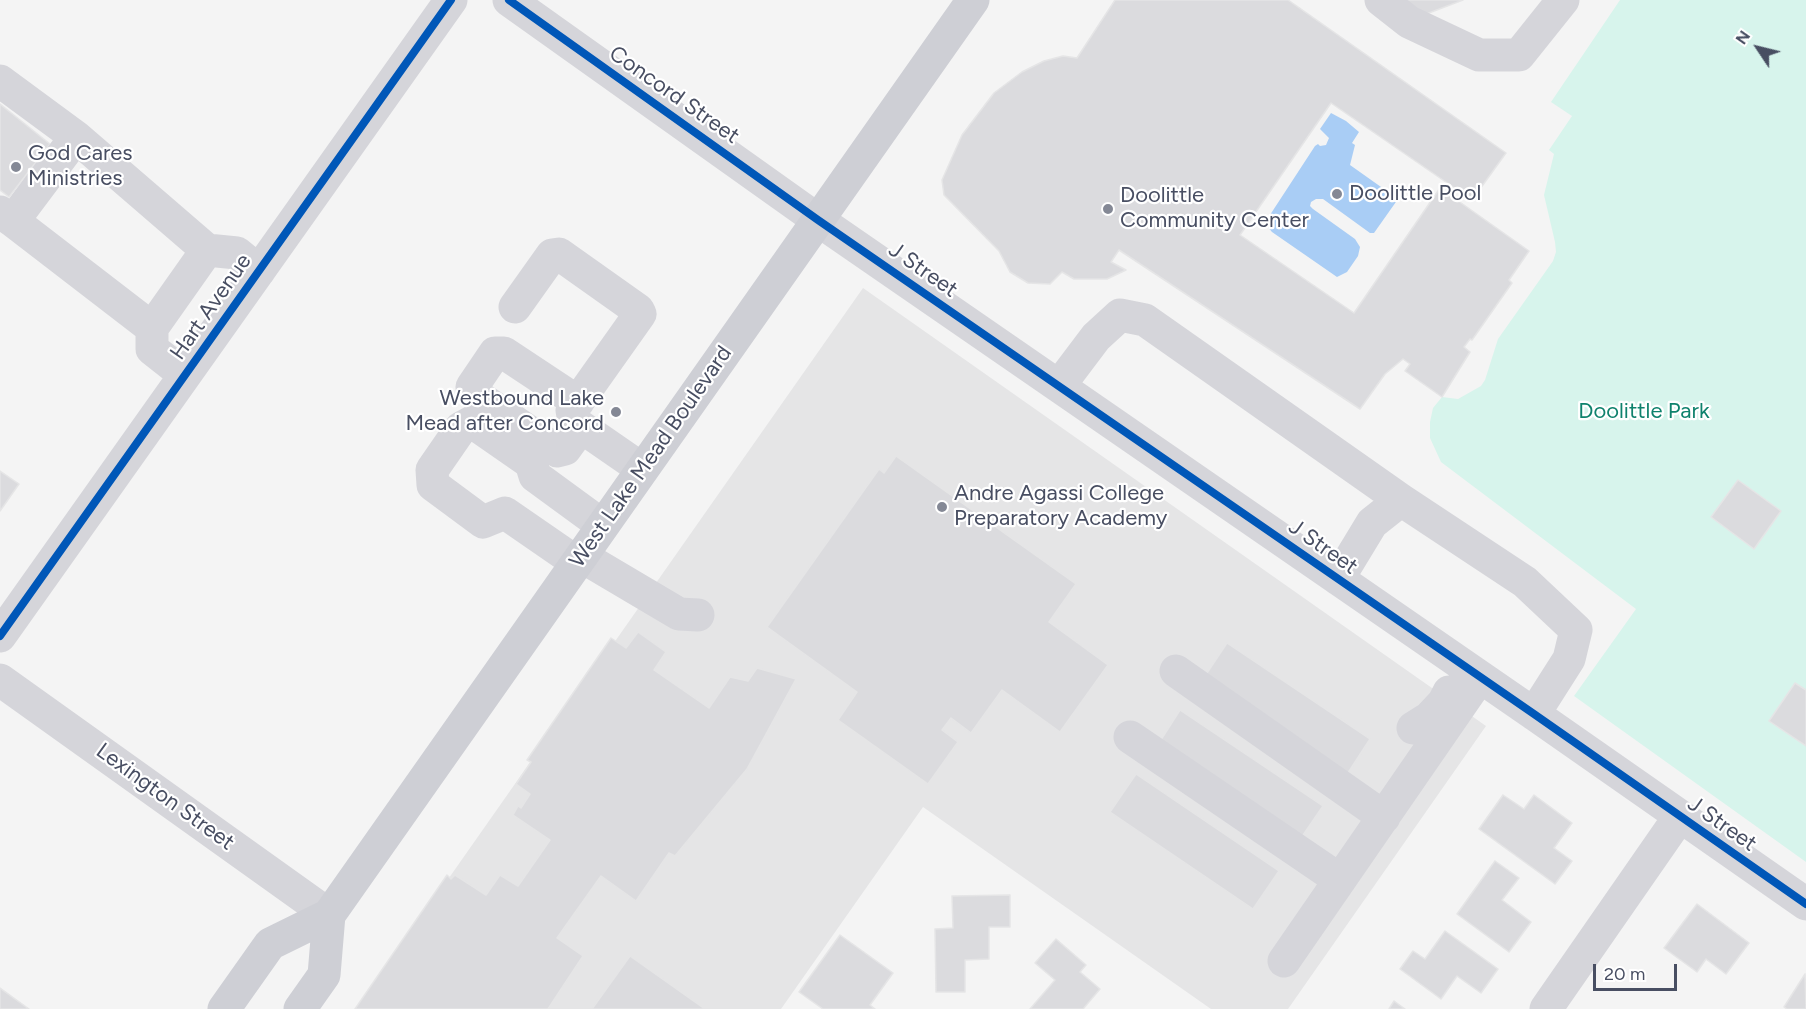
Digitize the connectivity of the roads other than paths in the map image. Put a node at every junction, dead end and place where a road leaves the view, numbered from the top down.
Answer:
1 (451, 0) edge
2 (509, 0) edge
3 (973, 0) edge
4 (1381, 0) edge
5 (1563, 0) edge
6 (0, 81) edge
7 (76, 137) junction
8 (6, 216) edge
9 (818, 220) junction
10 (207, 250) junction
11 (259, 271) junction
12 (515, 307) dead end
13 (152, 328) junction
14 (185, 375) junction
15 (1059, 386) junction
16 (642, 469) junction
17 (1401, 500) junction
18 (602, 525) junction
19 (579, 559) junction
20 (1338, 579) junction
21 (698, 615) dead end
22 (0, 636) edge
23 (1176, 670) dead end
24 (1472, 672) junction
25 (0, 680) edge
26 (1534, 714) junction
27 (1413, 728) dead end
28 (1130, 737) dead end
29 (1680, 816) junction
30 (1384, 817) junction
31 (1340, 880) junction
32 (1806, 904) edge
33 (329, 915) junction
34 (1284, 961) dead end
35 (224, 1009) edge
36 (300, 1009) edge
37 (1546, 1009) edge

1 - 11 street, Hart Avenue
2 - 9 street, Concord Street
3 - 9 main road, West Lake Mead Boulevard
4 - 5 street
6 - 7 street
7 - 8 street
7 - 10 street
8 - 13 street
9 - 15 street, J Street
9 - 16 main road, West Lake Mead Boulevard
10 - 11 street
10 - 13 street
11 - 14 street, Hart Avenue
12 - 16 street
13 - 14 street
14 - 22 street, Hart Avenue
15 - 17 street
15 - 20 street, J Street
16 - 18 main road, West Lake Mead Boulevard
17 - 20 street
17 - 26 street
18 - 19 main road, West Lake Mead Boulevard
18 - 19 street
19 - 21 street
19 - 33 main road, West Lake Mead Boulevard
20 - 24 street, J Street
23 - 30 street
24 - 26 street, J Street
24 - 27 street
24 - 30 street
25 - 33 street, Lexington Street
26 - 29 street, J Street
28 - 31 street
29 - 32 street, J Street
29 - 37 street
30 - 31 street
31 - 34 street
33 - 35 main road, West Lake Mead Boulevard
33 - 36 main road

